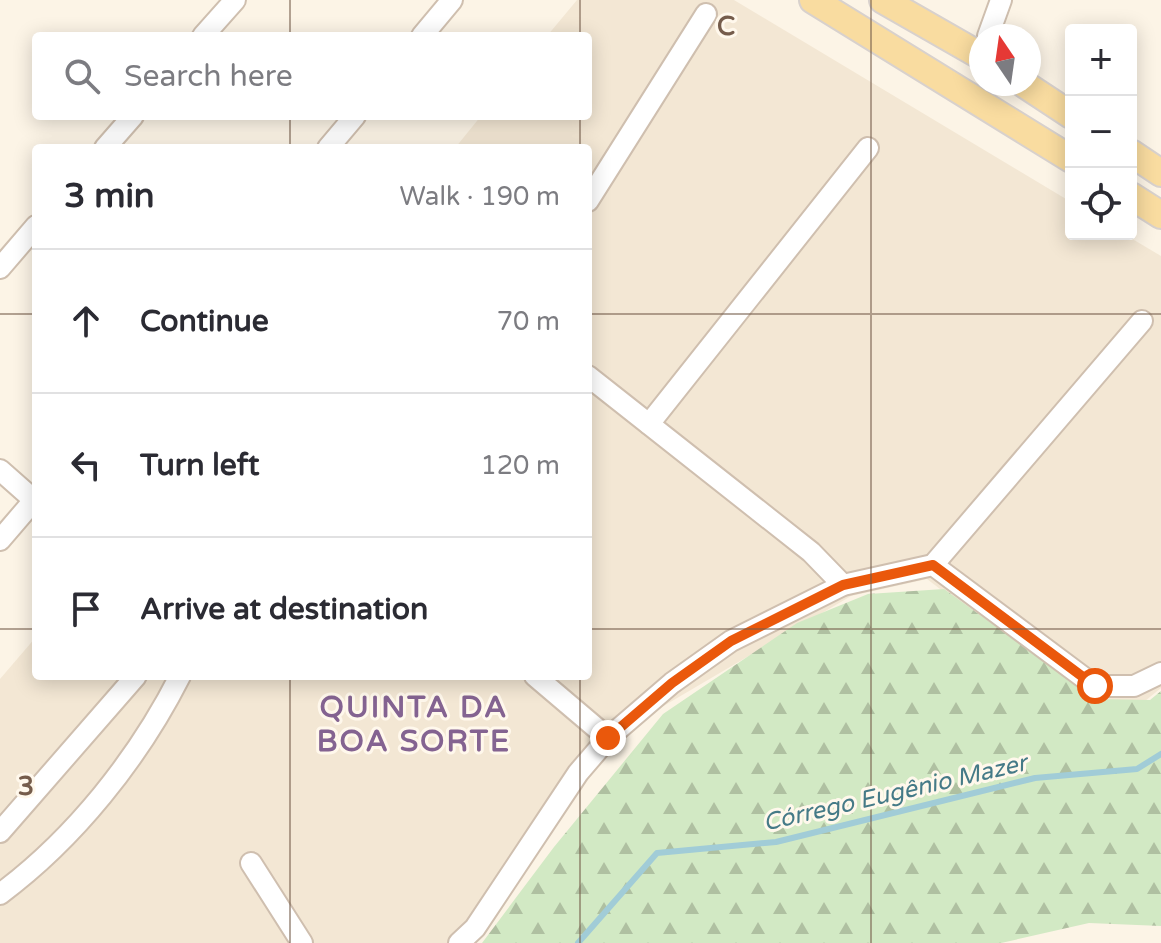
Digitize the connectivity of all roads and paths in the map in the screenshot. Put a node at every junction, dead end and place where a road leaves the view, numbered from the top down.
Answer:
1 (235, 0) edge
2 (452, 0) edge
3 (813, 0) edge
4 (883, 0) edge
5 (1001, 0) edge
6 (706, 14) dead end
7 (992, 24) edge
8 (207, 32) edge
9 (425, 32) edge
10 (969, 48) edge
11 (1041, 95) edge
12 (1065, 111) edge
13 (130, 120) edge
14 (352, 120) edge
15 (108, 144) edge
16 (331, 144) edge
17 (868, 148) dead end
18 (1065, 155) edge
19 (1137, 157) edge
20 (1161, 173) edge
21 (592, 195) edge
22 (1137, 200) edge
23 (1161, 215) edge
24 (32, 231) edge
25 (0, 268) edge
26 (1142, 321) dead end
27 (592, 379) edge
28 (649, 424) junction
29 (0, 470) edge
30 (32, 497) edge
31 (32, 503) edge
32 (0, 540) edge
33 (933, 565) junction
34 (843, 585) junction
35 (1161, 673) edge
36 (133, 680) edge
37 (178, 680) edge
38 (540, 680) edge
39 (608, 738) junction
40 (0, 832) edge
41 (251, 863) dead end
42 (0, 894) edge
43 (302, 943) edge
44 (459, 943) edge

1 - 8 street
2 - 9 street
3 - 18 main road
4 - 10 main road
5 - 7 street
6 - 21 street
11 - 12 main road
13 - 15 street
14 - 16 street
17 - 28 street
19 - 20 main road
22 - 23 main road
24 - 25 street
26 - 33 street
27 - 28 street
28 - 34 street
29 - 30 street
31 - 32 street
33 - 34 street
33 - 35 street
34 - 39 street
36 - 40 street
37 - 42 street
38 - 39 street
39 - 44 street
41 - 43 street

